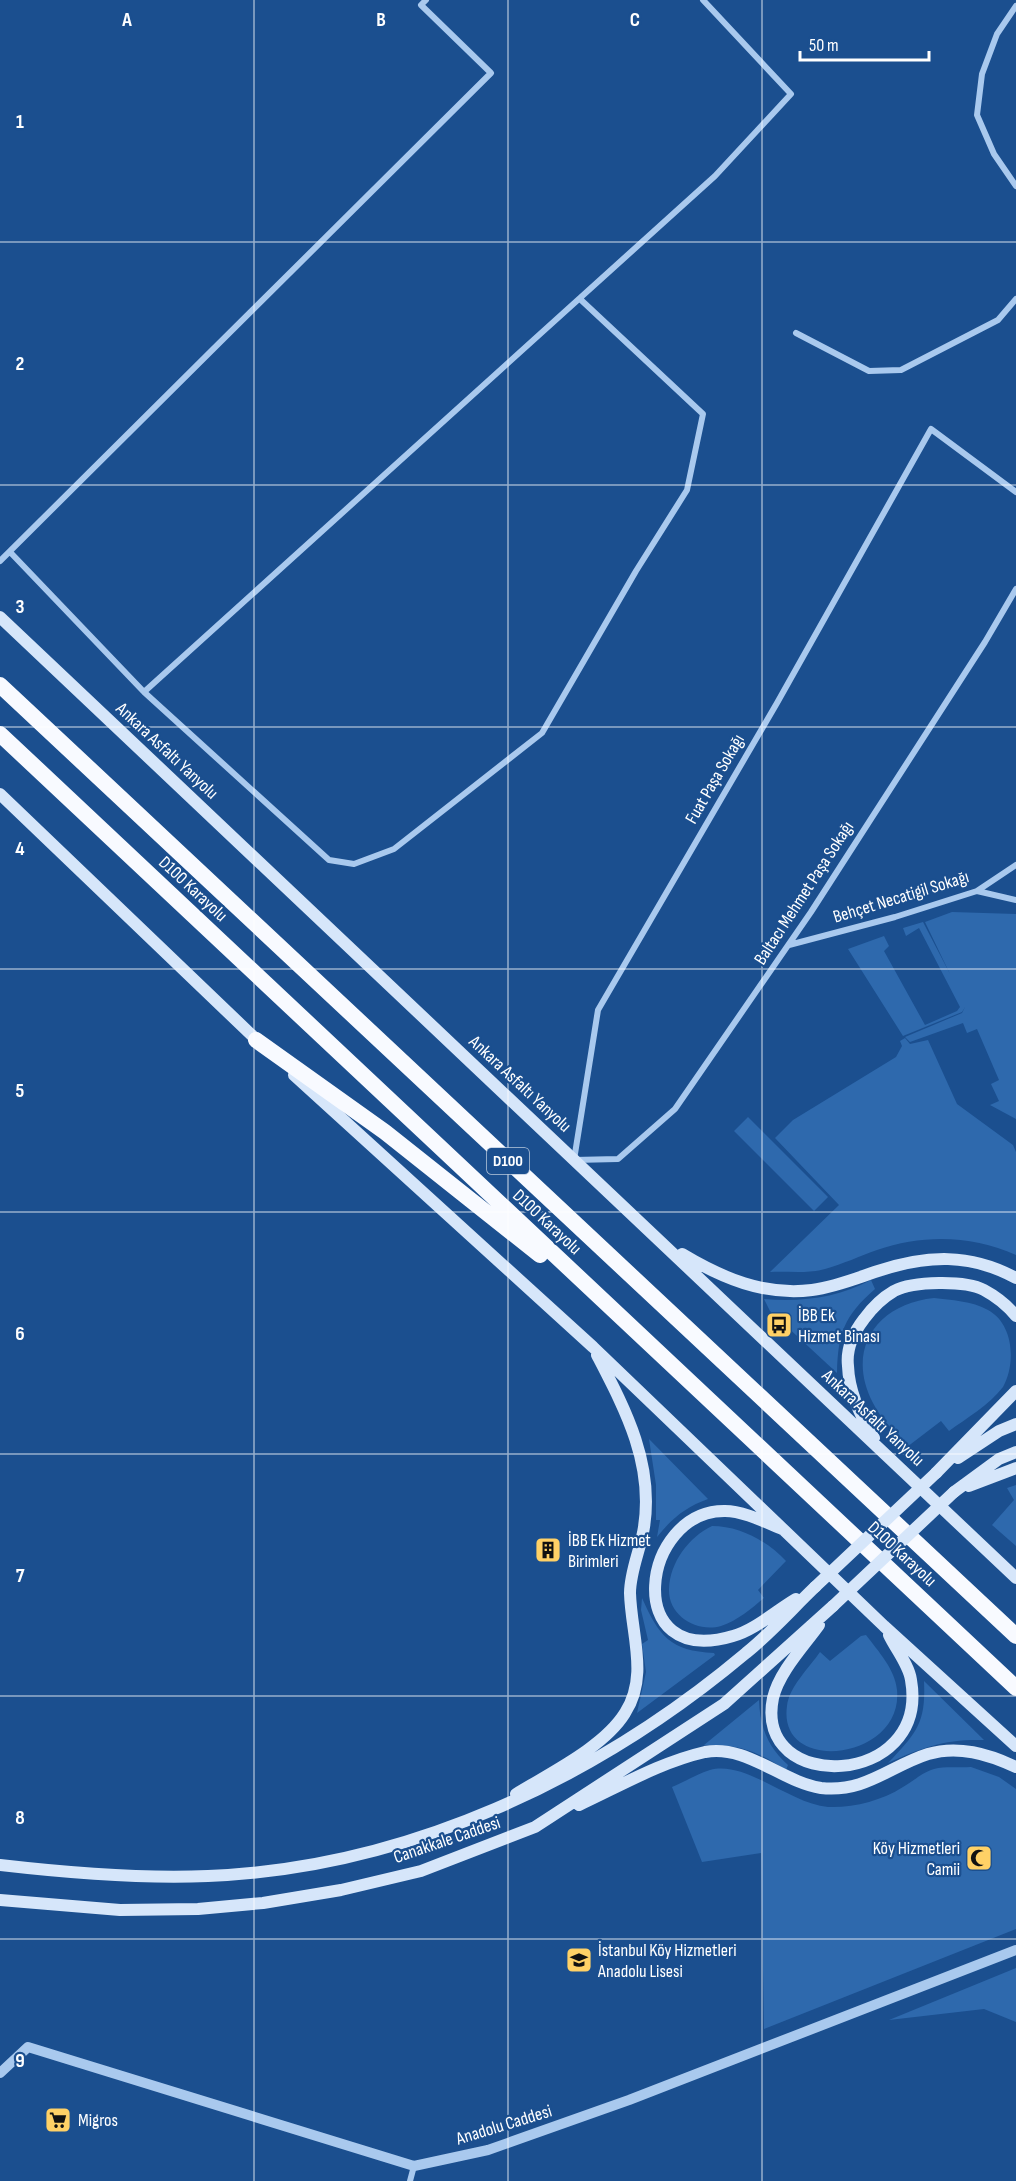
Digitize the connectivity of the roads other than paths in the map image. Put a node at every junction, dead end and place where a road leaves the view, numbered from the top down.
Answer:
1 (426, 0) edge
2 (703, 0) edge
3 (1016, 6) edge
4 (1016, 186) edge
5 (580, 299) junction
6 (1016, 299) edge
7 (796, 333) dead end
8 (1016, 492) edge
9 (10, 552) junction
10 (0, 561) edge
11 (1016, 589) edge
12 (0, 617) edge
13 (0, 685) edge
14 (144, 692) junction
15 (0, 734) edge
16 (0, 794) edge
17 (1016, 865) edge
18 (976, 891) junction
19 (1016, 900) edge
20 (789, 945) junction
21 (256, 1040) junction
22 (574, 1160) junction
23 (663, 1243) junction
24 (1016, 1278) edge
25 (1016, 1316) edge
26 (636, 1333) junction
27 (593, 1347) junction
28 (1016, 1391) edge
29 (1016, 1424) edge
30 (883, 1452) junction
31 (1016, 1452) edge
32 (1016, 1468) edge
33 (936, 1473) junction
34 (954, 1492) junction
35 (786, 1530) junction
36 (1016, 1578) edge
37 (814, 1587) junction
38 (833, 1606) junction
39 (884, 1626) junction
40 (1016, 1636) edge
41 (1016, 1688) edge
42 (1016, 1746) edge
43 (1016, 1767) edge
44 (488, 1813) junction
45 (535, 1827) junction
46 (0, 1865) edge
47 (0, 1900) edge
48 (1016, 1950) edge
49 (0, 2073) edge
50 (414, 2166) junction
51 (410, 2181) edge

1 - 9 street
2 - 5 street
3 - 4 street
5 - 14 street
5 - 14 street
6 - 7 street
8 - 22 street, Fuat Paşa Sokağı
9 - 10 street
9 - 14 street
11 - 20 street, Baltacı Mehmet Paşa Sokağı
12 - 22 main road, Ankara Asfaltı Yanyolu
13 - 40 highway, D100 Karayolu / D100
15 - 26 highway, D100 Karayolu / D100
16 - 21 main road
17 - 18 street, Behçet Necatigil Sokağı
18 - 19 street
18 - 20 street, Behçet Necatigil Sokağı
20 - 22 street, Baltacı Mehmet Paşa Sokağı
21 - 26 highway
21 - 27 main road
22 - 23 main road, Ankara Asfaltı Yanyolu
23 - 24 main road
23 - 30 main road, Ankara Asfaltı Yanyolu
25 - 30 main road
26 - 41 highway, D100 Karayolu / D100
27 - 35 main road
27 - 44 main road
28 - 33 main road
29 - 33 main road
30 - 36 main road, Ankara Asfaltı Yanyolu
31 - 34 main road
32 - 34 main road
33 - 37 main road, bridge
34 - 38 main road, bridge
35 - 37 main road
35 - 39 main road
37 - 44 main road, Canakkale Caddesi
38 - 39 main road
38 - 45 main road, Canakkale Caddesi
39 - 42 main road
43 - 45 main road
44 - 46 main road, Canakkale Caddesi
45 - 47 main road, Canakkale Caddesi
48 - 50 street, Anadolu Caddesi
49 - 50 street, Anadolu Caddesi
50 - 51 street

